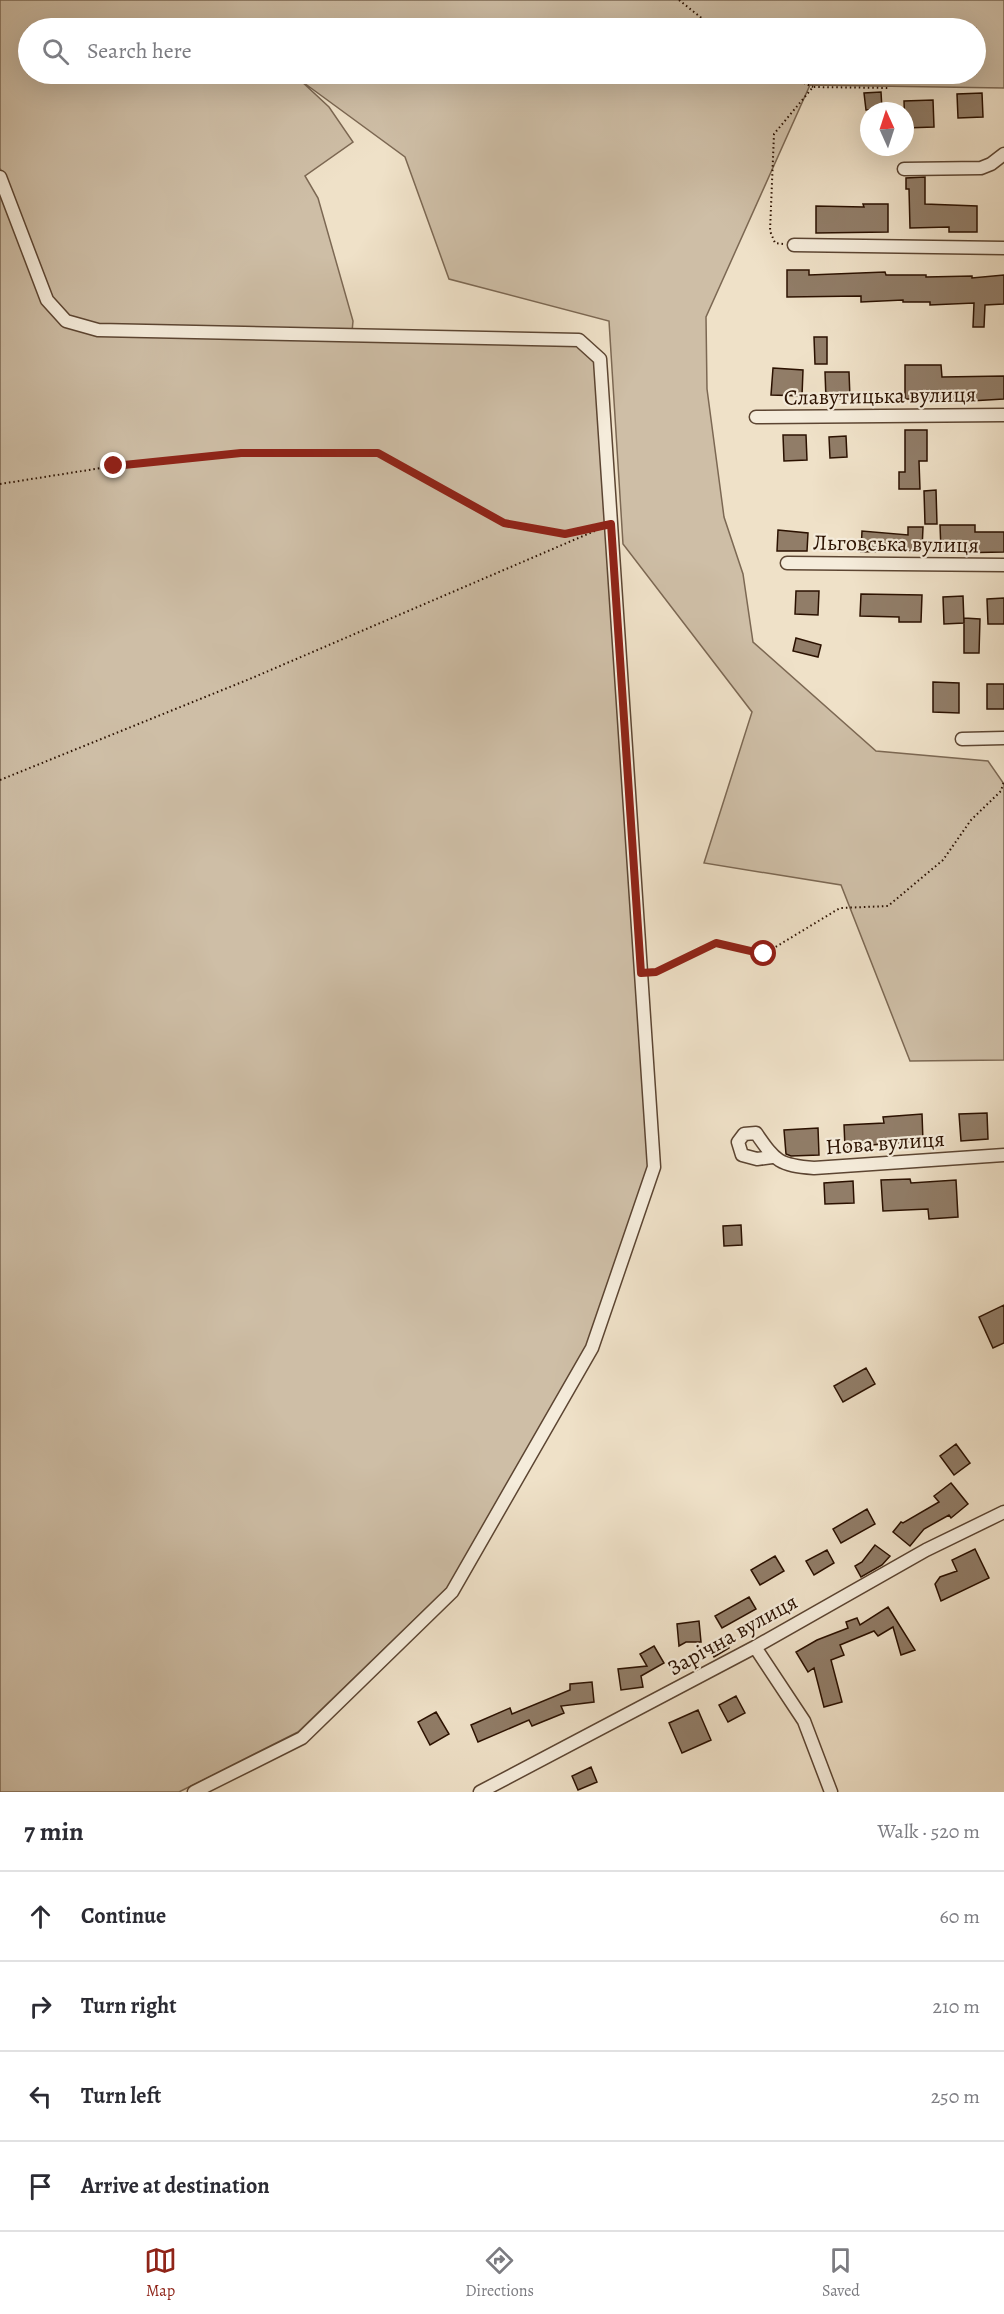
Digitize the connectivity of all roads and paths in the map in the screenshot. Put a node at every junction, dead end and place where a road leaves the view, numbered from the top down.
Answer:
1 (680, 0) edge
2 (702, 18) edge
3 (806, 84) edge
4 (813, 87) junction
5 (890, 88) dead end
6 (1004, 154) edge
7 (904, 170) dead end
8 (0, 177) edge
9 (794, 246) joint
10 (1004, 248) edge
11 (1004, 415) edge
12 (756, 417) dead end
13 (0, 484) edge
14 (611, 524) junction
15 (787, 562) dead end
16 (1004, 565) edge
17 (1004, 738) edge
18 (962, 739) dead end
19 (0, 780) edge
20 (1004, 781) edge
21 (641, 973) junction
22 (1004, 1155) edge
23 (772, 1157) dead end
24 (1004, 1512) edge
25 (755, 1647) junction
26 (194, 1792) edge
27 (480, 1792) edge
28 (831, 1792) edge

1 - 2 path
3 - 4 path
4 - 5 path
4 - 9 path
6 - 7 street
8 - 14 street
9 - 10 street
11 - 12 street, Славутицька вулиця
13 - 14 path
14 - 19 path
14 - 21 street
15 - 16 street, Льговська вулиця
17 - 18 street
20 - 21 path
21 - 26 street
22 - 23 street, Нова вулиця
24 - 25 street, Зарічна вулиця
25 - 27 street, Зарічна вулиця
25 - 28 street

